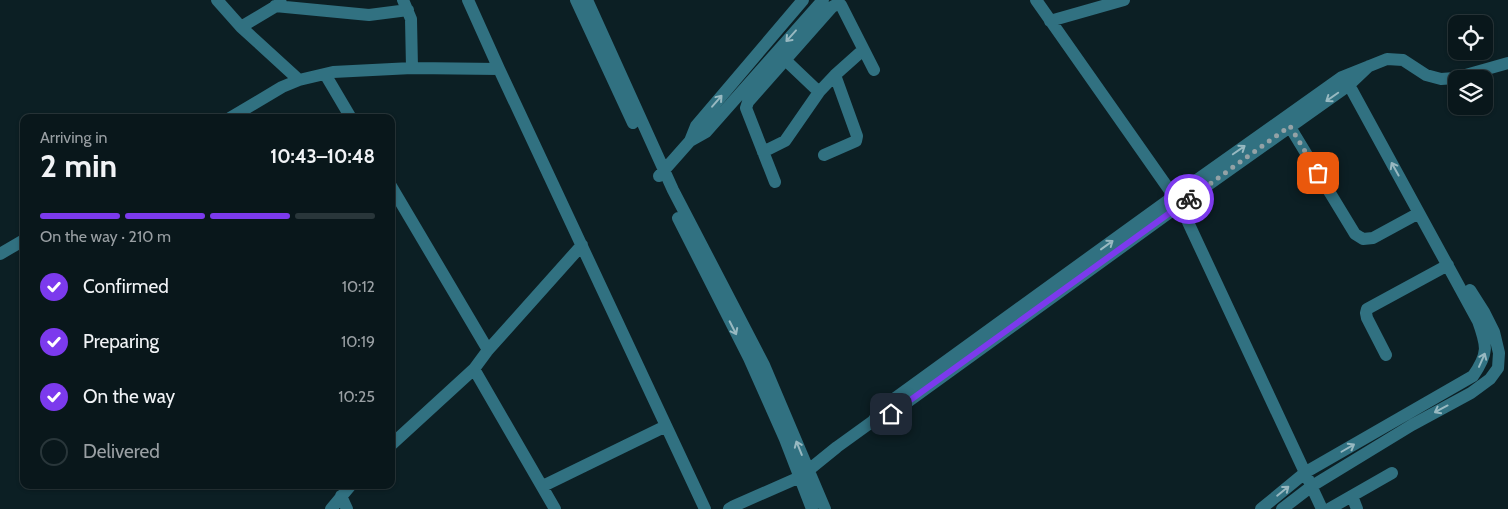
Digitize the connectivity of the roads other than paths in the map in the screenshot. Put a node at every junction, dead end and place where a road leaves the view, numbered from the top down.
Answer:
1 (217, 0) edge
2 (468, 0) edge
3 (576, 0) edge
4 (587, 0) edge
5 (803, 0) edge
6 (824, 0) edge
7 (1036, 0) edge
8 (1124, 0) edge
9 (280, 3) edge
10 (406, 5) edge
11 (1080, 6) edge
12 (1050, 21) junction
13 (241, 27) junction
14 (767, 43) junction
15 (863, 50) junction
16 (781, 56) junction
17 (1508, 63) edge
18 (1369, 66) junction
19 (412, 68) junction
20 (499, 70) junction
21 (874, 70) dead end
22 (324, 74) junction
23 (835, 75) junction
24 (299, 80) junction
25 (1349, 85) junction
26 (819, 92) junction
27 (236, 114) edge
28 (348, 114) edge
29 (1290, 126) junction
30 (690, 141) junction
31 (763, 152) junction
32 (824, 155) dead end
33 (661, 174) junction
34 (775, 182) dead end
35 (1406, 188) junction
36 (395, 193) edge
37 (1177, 200) junction
38 (1419, 213) junction
39 (20, 242) edge
40 (582, 245) junction
41 (0, 254) edge
42 (1448, 265) junction
43 (488, 350) junction
44 (1386, 355) dead end
45 (474, 369) junction
46 (666, 426) junction
47 (395, 441) edge
48 (1306, 472) junction
49 (1392, 473) dead end
50 (804, 474) junction
51 (543, 486) junction
52 (1312, 486) junction
53 (347, 489) edge
54 (341, 496) junction
55 (1352, 496) junction
56 (331, 509) edge
57 (347, 509) edge
58 (555, 509) edge
59 (705, 509) edge
60 (729, 509) edge
61 (812, 509) edge
62 (825, 509) edge
63 (1260, 509) edge
64 (1282, 509) edge
65 (1322, 509) edge
66 (1330, 509) edge
67 (1357, 509) edge

1 - 13 street
2 - 20 street
3 - 33 street
4 - 33 street
5 - 14 street
6 -> 16 street
7 - 12 street
8 - 11 street
9 - 10 street
9 - 13 street
10 - 19 street
11 - 12 street
12 - 37 street
13 - 24 street
14 - 16 street
30 -> 14 street
15 - 16 street
15 - 21 street
15 - 23 street
16 - 26 street
16 - 30 street
16 - 31 street
17 - 18 street
18 - 25 street
37 -> 18 street
19 - 20 street
19 - 22 street
20 - 40 street
22 - 24 street
22 - 28 street
23 - 26 street
23 - 32 street
24 - 27 street
25 -> 29 street
35 -> 25 street
26 - 31 street
29 - 37 street
29 - 38 street
30 - 33 street
31 - 34 street
33 - 50 street
35 - 38 street
35 -> 52 street
36 - 43 street
37 - 48 street
37 - 50 street
38 - 42 street
39 - 41 street
40 - 43 street
40 - 46 street
42 - 44 street
48 -> 42 street
43 - 45 street
45 - 47 street
45 - 51 street
46 - 51 street
46 - 59 street
48 - 52 street
63 -> 48 street
49 - 55 street
50 - 60 street
50 - 61 street
50 - 62 street
51 - 58 street
52 - 64 street
52 - 65 street
53 - 54 street
54 - 56 street
54 - 57 street
55 - 66 street
55 - 67 street

